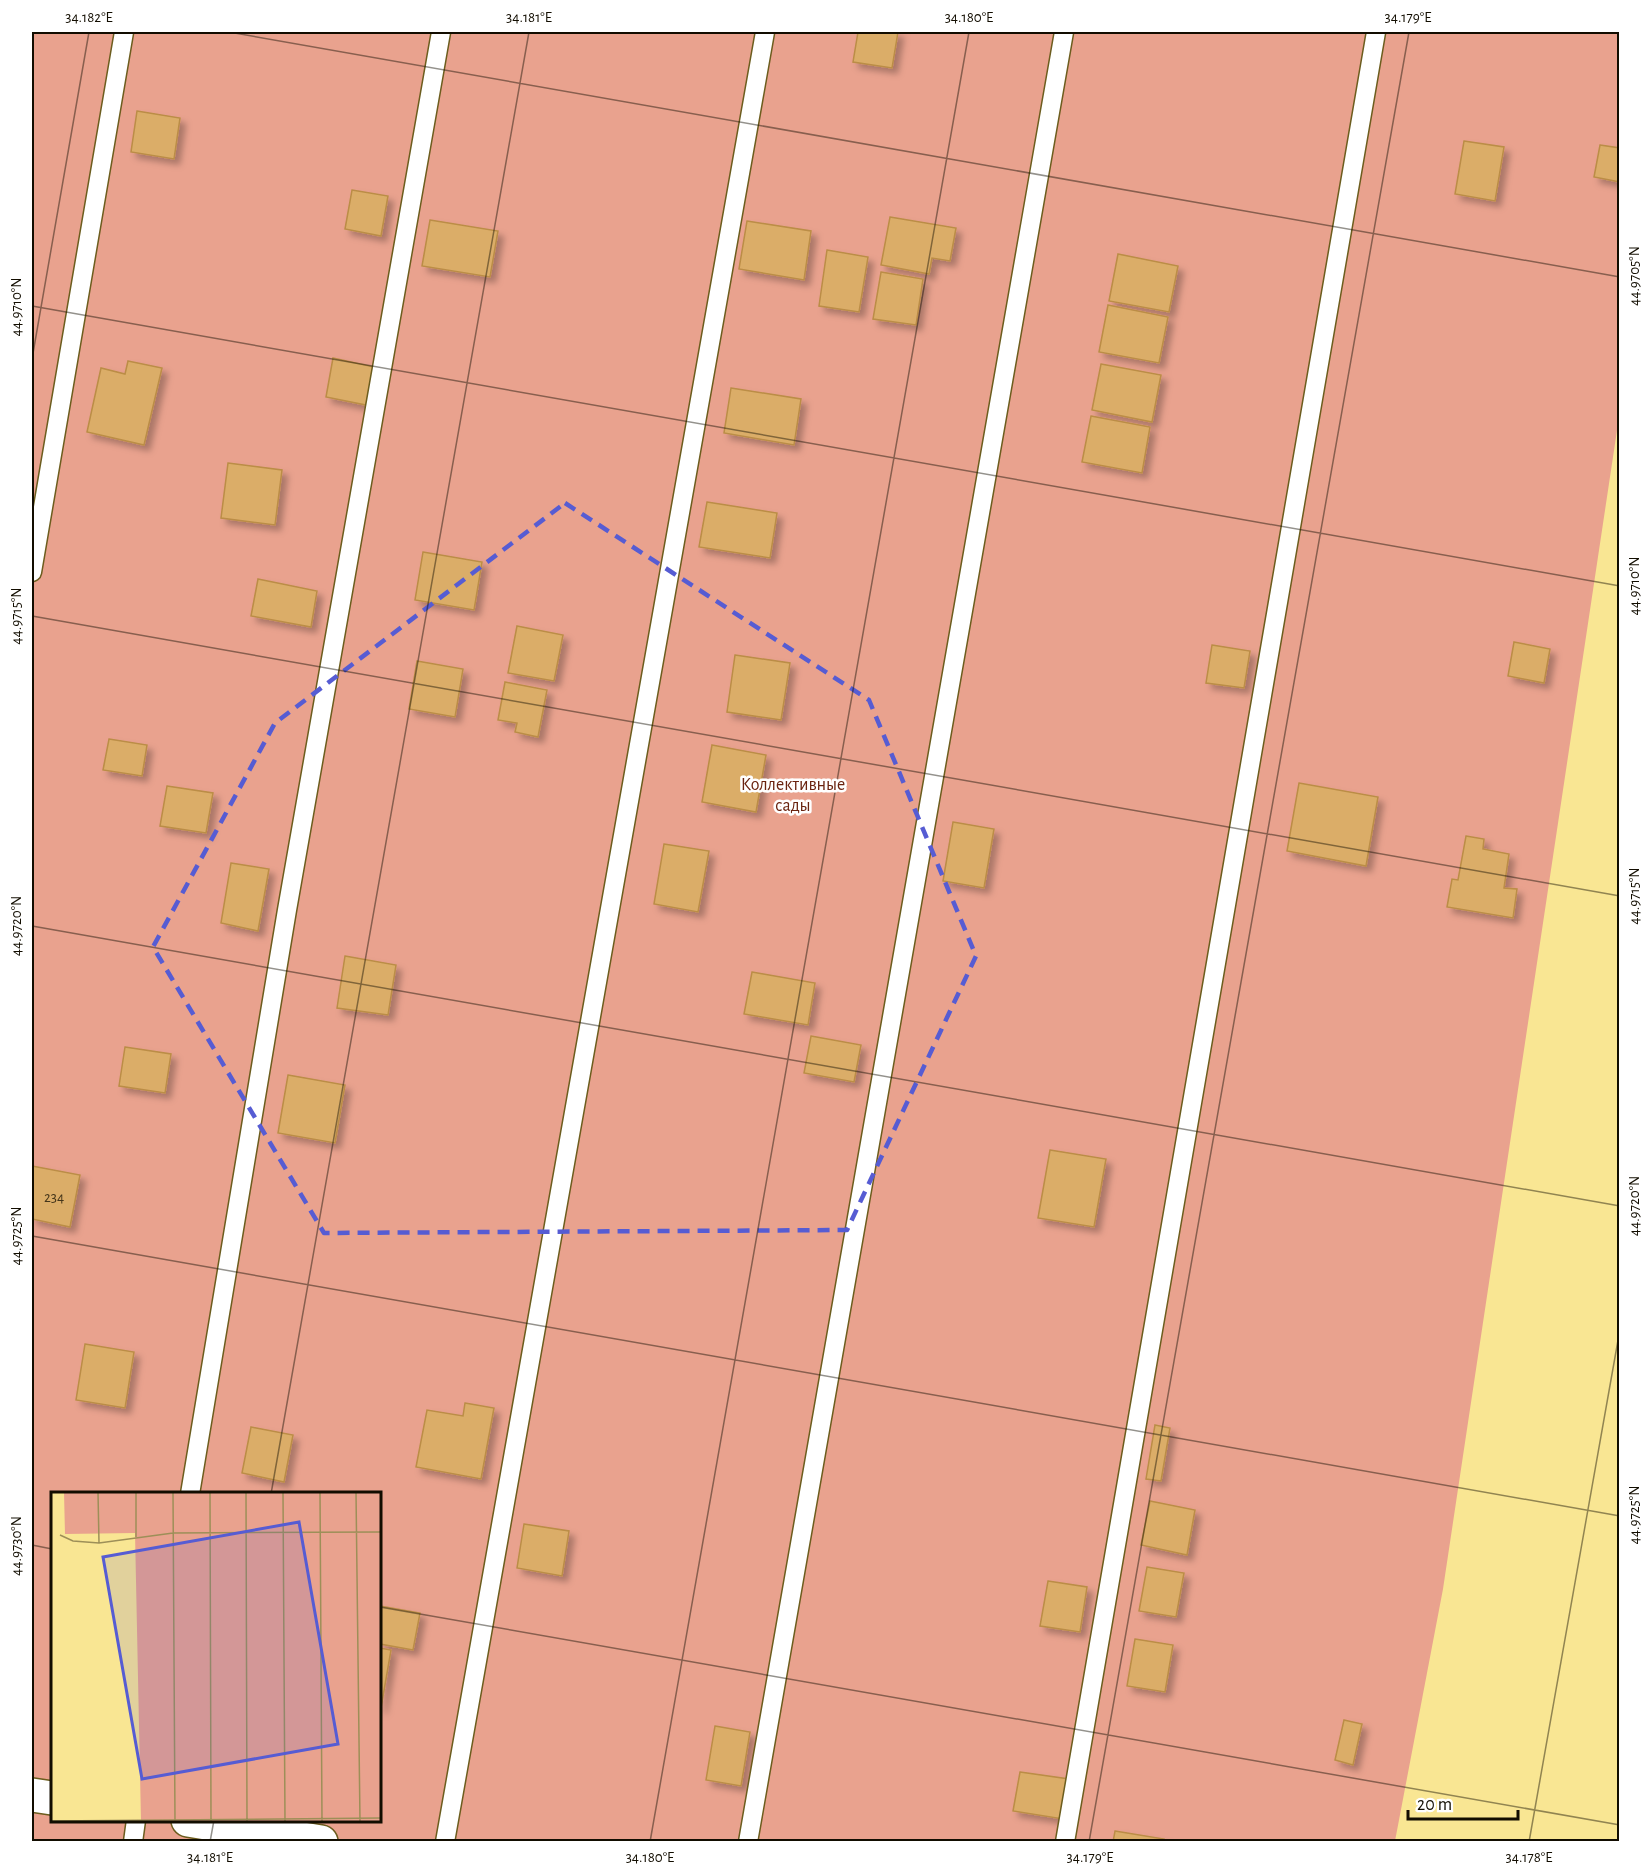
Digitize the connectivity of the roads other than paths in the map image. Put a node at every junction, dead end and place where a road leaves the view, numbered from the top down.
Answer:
1 (124, 32) edge
2 (441, 32) edge
3 (765, 32) edge
4 (1064, 32) edge
5 (1376, 32) edge
6 (32, 572) edge
7 (190, 1492) edge
8 (32, 1795) edge
9 (51, 1798) edge
10 (136, 1822) edge
11 (194, 1822) edge
12 (133, 1842) edge
13 (321, 1842) edge
14 (445, 1842) edge
15 (748, 1842) edge
16 (1065, 1842) edge

1 - 6 lane
2 - 7 lane
3 - 14 lane
4 - 15 lane
5 - 16 lane
8 - 9 street
10 - 12 lane
11 - 13 street

